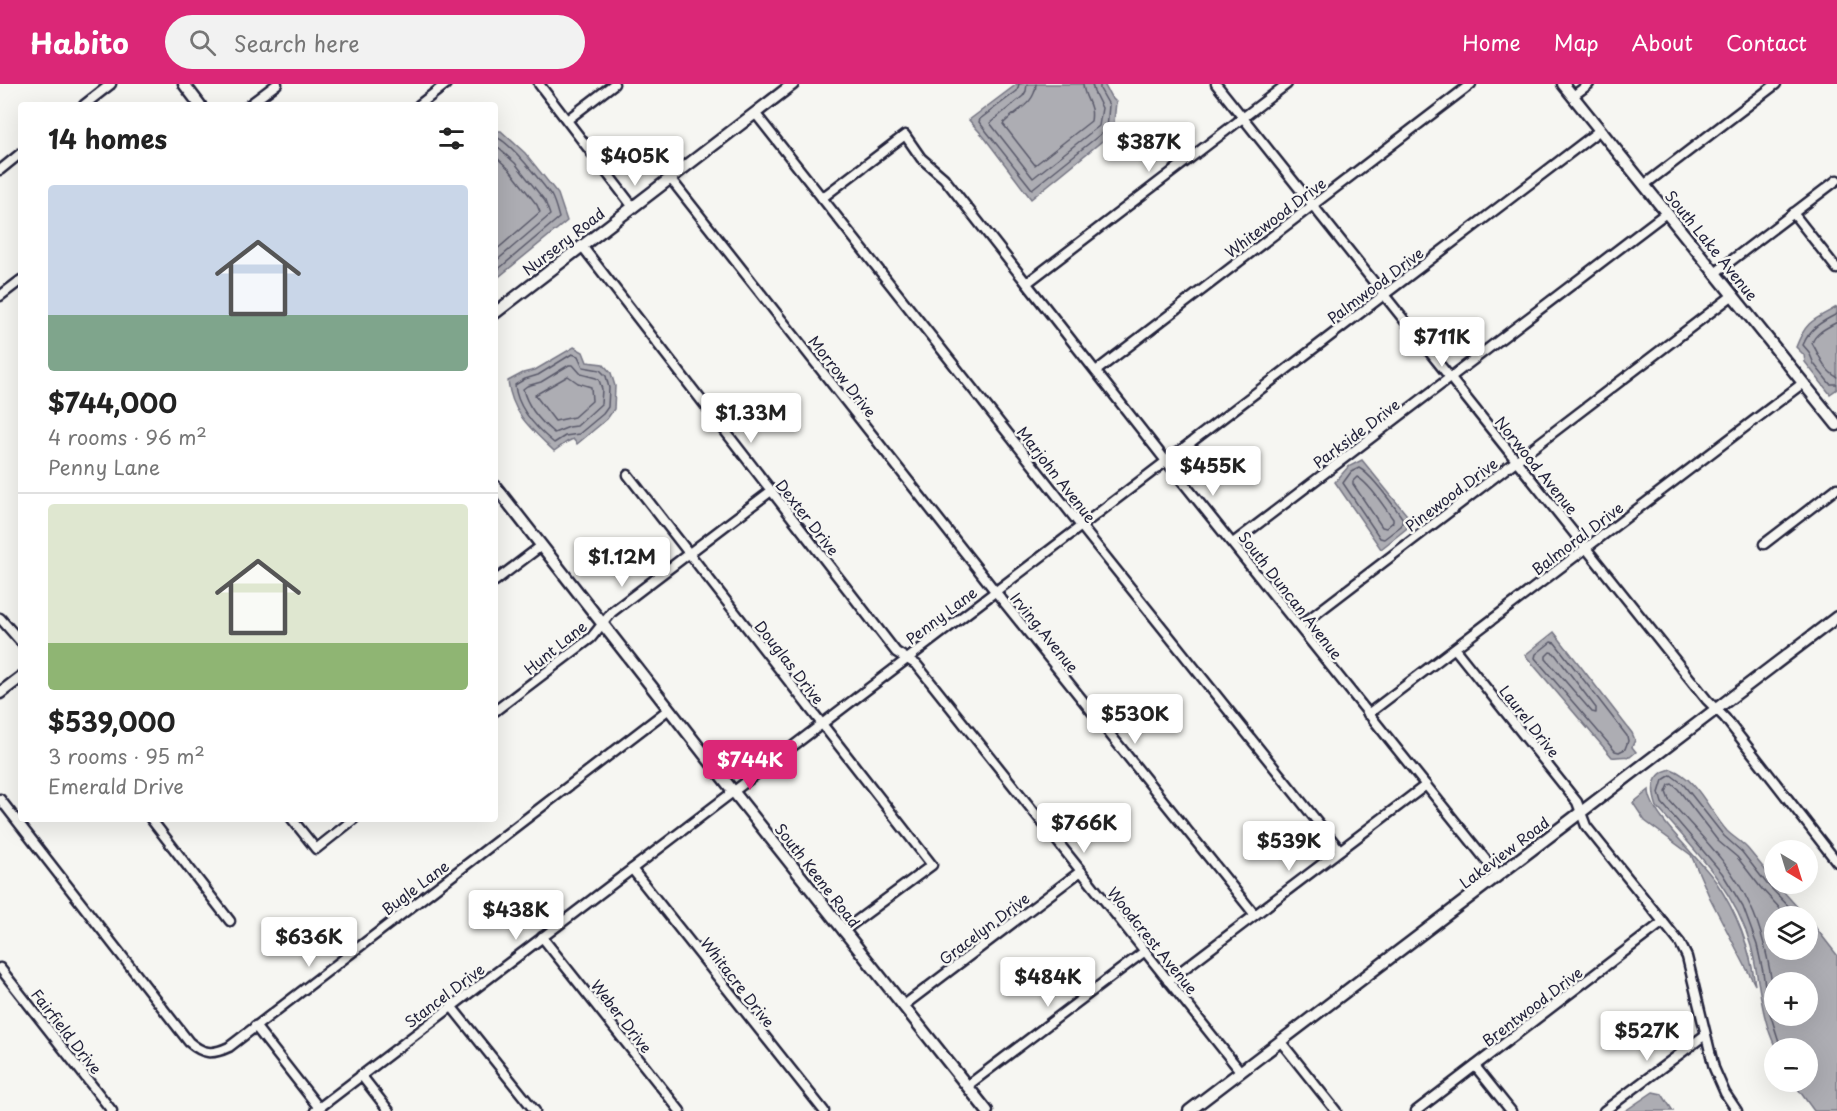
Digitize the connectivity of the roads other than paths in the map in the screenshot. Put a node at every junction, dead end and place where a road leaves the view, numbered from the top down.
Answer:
1 (111, 84) edge
2 (184, 84) edge
3 (277, 84) edge
4 (446, 84) edge
5 (539, 84) edge
6 (614, 84) edge
7 (793, 84) edge
8 (1216, 84) edge
9 (1287, 84) edge
10 (1471, 84) edge
11 (1563, 84) edge
12 (1589, 84) edge
13 (1776, 84) edge
14 (1573, 96) junction
15 (88, 102) edge
16 (198, 102) edge
17 (253, 102) edge
18 (423, 102) edge
19 (755, 113) junction
20 (1243, 118) junction
21 (567, 120) junction
22 (1600, 130) junction
23 (18, 155) edge
24 (0, 170) edge
25 (670, 178) junction
26 (1837, 180) edge
27 (1644, 185) junction
28 (822, 198) junction
29 (1312, 205) junction
30 (633, 207) junction
31 (1666, 213) junction
32 (1794, 213) junction
33 (582, 246) junction
34 (1837, 269) edge
35 (1715, 273) junction
36 (18, 282) edge
37 (1027, 283) junction
38 (1384, 295) junction
39 (1733, 295) junction
40 (0, 296) edge
41 (498, 311) edge
42 (1096, 371) junction
43 (1450, 378) junction
44 (1803, 383) junction
45 (1837, 425) edge
46 (1166, 461) junction
47 (1516, 461) junction
48 (628, 475) dead end
49 (1837, 488) edge
50 (498, 490) edge
51 (771, 491) junction
52 (1081, 526) junction
53 (1233, 543) junction
54 (1764, 544) dead end
55 (541, 546) junction
56 (1586, 548) junction
57 (689, 554) junction
58 (498, 578) edge
59 (995, 591) junction
60 (1837, 617) edge
61 (0, 618) edge
62 (603, 624) junction
63 (1300, 626) junction
64 (18, 639) edge
65 (1455, 649) junction
66 (907, 658) junction
67 (18, 679) edge
68 (0, 693) edge
69 (498, 709) edge
70 (669, 710) junction
71 (1717, 710) junction
72 (1368, 714) junction
73 (822, 724) junction
74 (1426, 785) junction
75 (733, 792) junction
76 (0, 799) edge
77 (1581, 813) junction
78 (153, 822) edge
79 (294, 822) edge
80 (350, 822) edge
81 (1340, 850) junction
82 (1837, 862) edge
83 (632, 869) junction
84 (1081, 872) junction
85 (1498, 875) junction
86 (1254, 915) junction
87 (230, 921) dead end
88 (1664, 922) junction
89 (843, 931) junction
90 (542, 937) junction
91 (1145, 951) junction
92 (0, 968) edge
93 (1168, 981) junction
94 (451, 1006) junction
95 (903, 1006) junction
96 (255, 1026) junction
97 (1705, 1035) junction
98 (1281, 1042) junction
99 (1475, 1066) junction
100 (1241, 1072) junction
101 (361, 1075) junction
102 (967, 1086) junction
103 (317, 1109) edge
104 (112, 1111) edge
105 (389, 1111) edge
106 (535, 1111) edge
107 (680, 1111) edge
108 (824, 1111) edge
109 (987, 1111) edge
110 (1189, 1111) edge
111 (1336, 1111) edge
112 (1416, 1111) edge
113 (1511, 1111) edge
114 (1604, 1111) edge
115 (1737, 1111) edge

1 - 15 street
2 - 16 street
3 - 17 street
4 - 18 street
5 - 21 street
6 - 21 street
7 - 19 street, Nursery Road
8 - 20 street, Norwood Avenue
9 - 20 street
10 - 29 street, Whitewood Drive
11 - 14 street, South Lake Avenue
12 - 14 street
13 - 27 street
14 - 22 street, South Lake Avenue
19 - 25 street, Nursery Road
19 - 28 street, Marjohn Avenue
20 - 29 street, Norwood Avenue
20 - 37 street
21 - 30 street
22 - 27 street, South Lake Avenue
22 - 38 street, Palmwood Drive
23 - 24 street
25 - 30 street, Nursery Road
25 - 59 street, Morrow Drive
26 - 32 street
27 - 31 street, South Lake Avenue
28 - 37 street, South Duncan Avenue
28 - 52 street, Marjohn Avenue
29 - 38 street, Norwood Avenue
29 - 42 street, Whitewood Drive
30 - 33 street, Nursery Road
31 - 35 street, South Lake Avenue
31 - 43 street, Parkside Drive
32 - 34 street
32 - 35 street
33 - 41 street, Nursery Road
33 - 51 street, Dexter Drive
35 - 39 street, South Lake Avenue
36 - 40 street
37 - 42 street, South Duncan Avenue
38 - 43 street, Norwood Avenue
38 - 46 street, Palmwood Drive
39 - 44 street, South Lake Avenue
39 - 47 street, Pinewood Drive
42 - 46 street, South Duncan Avenue
43 - 47 street, Norwood Avenue
43 - 53 street, Parkside Drive
44 - 45 street, South Lake Avenue
44 - 56 street, Balmoral Drive
46 - 52 street, Penny Lane
46 - 53 street, South Duncan Avenue
47 - 56 street, Norwood Avenue
47 - 63 street, Pinewood Drive
48 - 57 street, Douglas Drive
49 - 54 street
50 - 55 street, South Keene Road
51 - 57 street, Hunt Lane
51 - 66 street, Dexter Drive
52 - 59 street, Penny Lane
52 - 81 street, Marjohn Avenue
53 - 63 street, South Duncan Avenue
55 - 58 street
55 - 62 street, South Keene Road
56 - 65 street, Balmoral Drive
56 - 71 street, Norwood Avenue
57 - 62 street, Hunt Lane
57 - 73 street, Douglas Drive
59 - 66 street, Penny Lane
59 - 86 street, Irving Avenue
60 - 71 street, Lakeview Road
61 - 64 street
62 - 69 street, Hunt Lane
62 - 70 street, South Keene Road
63 - 72 street, South Duncan Avenue
65 - 72 street, Balmoral Drive
65 - 77 street, Laurel Drive
66 - 73 street, Penny Lane
66 - 84 street, Woodcrest Avenue
67 - 68 street
70 - 75 street, South Keene Road
70 - 96 street, Bugle Lane
71 - 77 street, Lakeview Road
71 - 82 street, Norwood Avenue
72 - 74 street, South Duncan Avenue
73 - 75 street, Penny Lane
73 - 89 street, Douglas Drive
74 - 81 street
74 - 85 street, South Duncan Avenue
75 - 83 street, Stancel Drive
75 - 89 street, South Keene Road
76 - 96 street, Bugle Lane
77 - 85 street, Lakeview Road
77 - 88 street
78 - 87 street
79 - 80 street
81 - 86 street
83 - 90 street, Stancel Drive
83 - 108 street, Whitacre Drive
84 - 91 street, Woodcrest Avenue
84 - 95 street, Gracelyn Drive
85 - 98 street, Lakeview Road
86 - 93 street
88 - 97 street
88 - 99 street, Brentwood Drive
89 - 95 street, South Keene Road
90 - 94 street, Stancel Drive
90 - 107 street, Weber Drive
91 - 93 street, Woodcrest Avenue
91 - 102 street
92 - 104 street, Fairfield Drive
93 - 100 street, Woodcrest Avenue
94 - 101 street, Stancel Drive
94 - 106 street
95 - 102 street, South Keene Road
96 - 103 street
97 - 114 street
97 - 115 street
98 - 100 street, Lakeview Road
98 - 111 street
99 - 112 street, Brentwood Drive
99 - 113 street
100 - 110 street, Lakeview Road
101 - 103 street, Stancel Drive
101 - 105 street
102 - 109 street, South Keene Road

